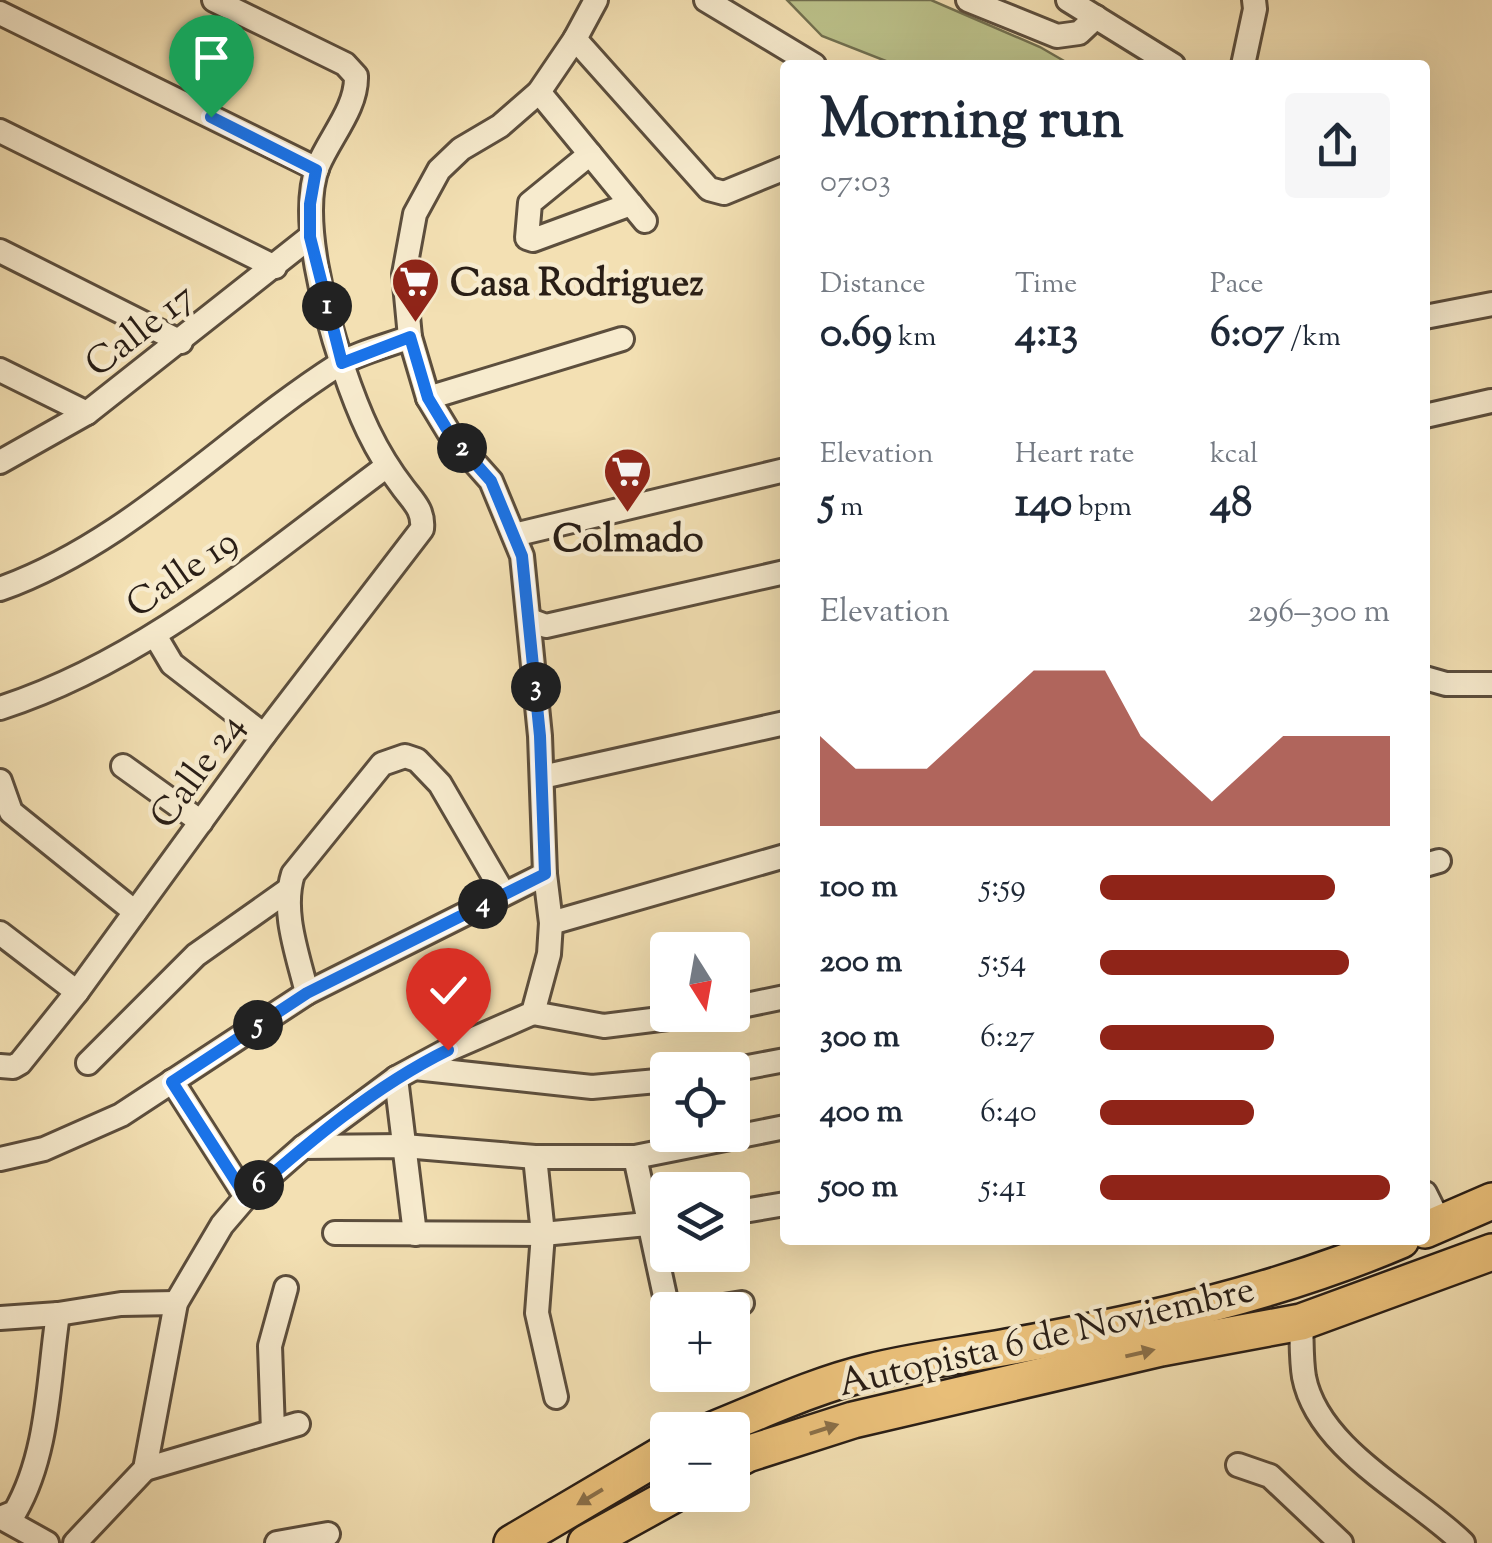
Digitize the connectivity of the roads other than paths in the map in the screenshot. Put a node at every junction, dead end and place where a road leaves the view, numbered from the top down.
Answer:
1 (214, 0) edge
2 (596, 0) edge
3 (706, 0) edge
4 (968, 0) edge
5 (1068, 0) edge
6 (1254, 0) edge
7 (1096, 10) edge
8 (0, 13) edge
9 (575, 40) junction
10 (806, 60) edge
11 (1166, 60) edge
12 (1244, 60) edge
13 (539, 92) junction
14 (0, 132) edge
15 (590, 154) junction
16 (316, 170) junction
17 (780, 170) edge
18 (310, 237) junction
19 (0, 251) edge
20 (274, 267) junction
21 (1492, 304) edge
22 (1430, 316) edge
23 (410, 337) junction
24 (622, 339) dead end
25 (181, 342) junction
26 (342, 363) junction
27 (0, 370) edge
28 (428, 398) junction
29 (1491, 401) edge
30 (87, 413) junction
31 (1430, 415) edge
32 (0, 462) edge
33 (386, 466) junction
34 (780, 471) edge
35 (514, 536) junction
36 (780, 573) edge
37 (0, 590) edge
38 (530, 620) junction
39 (156, 637) junction
40 (1430, 679) edge
41 (1492, 684) edge
42 (0, 708) edge
43 (780, 724) edge
44 (264, 736) junction
45 (123, 766) dead end
46 (542, 777) junction
47 (0, 781) edge
48 (201, 822) junction
49 (780, 857) edge
50 (545, 874) junction
51 (288, 890) junction
52 (504, 894) junction
53 (136, 912) junction
54 (551, 923) junction
55 (0, 933) edge
56 (77, 992) junction
57 (307, 993) junction
58 (780, 998) edge
59 (750, 1004) edge
60 (533, 1013) junction
61 (650, 1020) edge
62 (780, 1061) edge
63 (88, 1063) dead end
64 (10, 1065) edge
65 (750, 1067) edge
66 (405, 1073) junction
67 (172, 1082) junction
68 (650, 1082) edge
69 (780, 1128) edge
70 (404, 1146) junction
71 (303, 1147) junction
72 (535, 1157) junction
73 (635, 1158) junction
74 (0, 1160) edge
75 (246, 1197) junction
76 (650, 1200) edge
77 (1490, 1202) edge
78 (780, 1205) edge
79 (750, 1210) edge
80 (1430, 1215) edge
81 (650, 1224) edge
82 (335, 1234) dead end
83 (415, 1234) junction
84 (543, 1234) junction
85 (1389, 1245) edge
86 (1492, 1252) edge
87 (286, 1288) dead end
88 (176, 1303) junction
89 (58, 1314) junction
90 (0, 1318) edge
91 (1301, 1322) junction
92 (556, 1397) dead end
93 (750, 1416) edge
94 (298, 1424) dead end
95 (273, 1432) junction
96 (750, 1453) edge
97 (650, 1461) edge
98 (1238, 1466) dead end
99 (145, 1469) junction
100 (650, 1508) edge
101 (1, 1518) edge
102 (328, 1534) dead end
103 (47, 1543) edge
104 (75, 1543) edge
105 (277, 1543) edge
106 (512, 1543) edge
107 (586, 1543) edge
108 (1341, 1543) edge
109 (1463, 1543) edge

1 - 16 street
2 - 9 street
3 - 10 street
4 - 7 street
5 - 7 street
6 - 12 street
7 - 11 street
8 - 16 street
9 - 13 street
9 - 17 street
13 - 15 street
13 - 23 street
14 - 20 street
15 - 15 street
16 - 18 street
18 - 20 street, Calle 17
18 - 26 street
19 - 25 street
20 - 25 street, Calle 17
21 - 22 street
23 - 26 street
23 - 28 street
24 - 28 street
25 - 30 street, Calle 17
26 - 33 street
26 - 37 street
27 - 30 street
28 - 35 street
29 - 31 street
30 - 32 street, Calle 17
33 - 39 street, Calle 19
33 - 44 street, Calle 24
34 - 35 street
35 - 38 street
36 - 38 street
38 - 46 street
39 - 42 street, Calle 19
39 - 44 street
40 - 41 street
43 - 46 street
44 - 48 street, Calle 24
45 - 48 street
46 - 50 street
47 - 53 street
48 - 53 street, Calle 24
49 - 54 street
50 - 52 street
50 - 54 street
51 - 52 street
51 - 57 street
51 - 63 street
52 - 57 street
53 - 56 street, Calle 24
54 - 60 street
55 - 56 street
56 - 64 street, Calle 24
57 - 67 street
58 - 59 street
60 - 61 street
60 - 66 street
62 - 65 street
66 - 68 street
66 - 70 street
66 - 71 street
67 - 74 street
67 - 75 street
69 - 73 street
70 - 71 street
70 - 72 street
70 - 83 street
71 - 75 street
72 - 73 street
72 - 84 street
73 - 76 street
75 - 88 street
77 - 80 highway
78 - 79 street
81 - 84 street
82 - 83 street
83 - 84 street
84 - 92 street
85 - 93 highway, Autopista 6 de Noviembre
86 - 91 highway, Autopista 6 de Noviembre
87 - 95 street
88 - 89 street
88 - 99 street
89 - 90 street
89 - 101 street
96 -> 91 highway, Autopista 6 de Noviembre
91 - 109 street
94 - 95 street
95 - 99 street
97 -> 106 highway
98 - 108 street
99 - 104 street
100 - 107 highway
101 - 103 street
102 - 105 street

